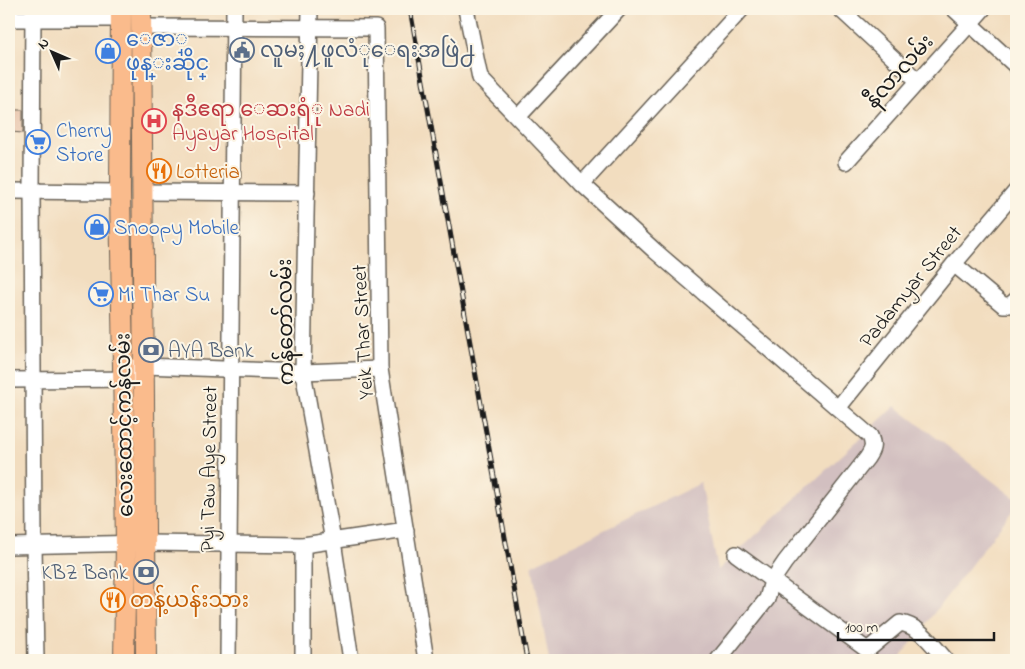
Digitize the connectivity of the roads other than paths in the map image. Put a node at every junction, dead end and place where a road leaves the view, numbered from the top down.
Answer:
1 (234, 9) edge
2 (310, 9) edge
3 (466, 9) edge
4 (619, 9) edge
5 (742, 9) edge
6 (840, 9) edge
7 (954, 9) edge
8 (983, 9) edge
9 (33, 14) edge
10 (121, 14) edge
11 (140, 18) edge
12 (9, 19) edge
13 (970, 24) junction
14 (234, 27) junction
15 (310, 28) junction
16 (1016, 66) edge
17 (918, 82) junction
18 (120, 92) junction
19 (141, 92) junction
20 (518, 117) junction
21 (846, 162) dead end
22 (582, 184) junction
23 (9, 191) edge
24 (32, 191) junction
25 (1016, 191) edge
26 (120, 192) junction
27 (142, 192) junction
28 (232, 192) junction
29 (306, 193) junction
30 (954, 264) junction
31 (1016, 300) edge
32 (380, 368) junction
33 (230, 369) junction
34 (303, 372) junction
35 (145, 373) junction
36 (122, 374) junction
37 (9, 380) edge
38 (34, 381) junction
39 (838, 408) junction
40 (406, 530) junction
41 (333, 541) junction
42 (136, 543) junction
43 (229, 544) junction
44 (34, 545) junction
45 (303, 545) junction
46 (9, 546) edge
47 (736, 554) dead end
48 (772, 581) junction
49 (36, 660) edge
50 (124, 660) edge
51 (146, 660) edge
52 (228, 660) edge
53 (302, 660) edge
54 (351, 660) edge
55 (426, 660) edge
56 (718, 660) edge
57 (946, 660) edge

1 - 14 street, Pyi Taw Aye Street
2 - 15 street, ကန်တော်လမ်း
3 - 20 street
4 - 20 street
5 - 22 street
6 - 17 street
7 - 13 street
8 - 13 street, နီလာလမ်း
9 - 10 street
9 - 12 street
9 - 24 street
10 - 18 main road, လေးထောင့်ကန်လမ်း
11 - 14 street
11 - 19 main road, လေးထောင့်ကန်လမ်း
13 - 16 street
13 - 17 street, နီလာလမ်း
14 - 15 street
14 - 28 street, Pyi Taw Aye Street
15 - 29 street, ကန်တော်လမ်း
15 - 32 street, Yeik Thar Street
17 - 21 street, နီလာလမ်း
18 - 19 main road
18 - 26 main road, လေးထောင့်ကန်လမ်း
19 - 27 main road, လေးထောင့်ကန်လမ်း
20 - 22 street
22 - 39 street
23 - 24 street
24 - 26 street
24 - 38 street
25 - 30 street, Padamyar Street
26 - 27 main road
26 - 36 main road, လေးထောင့်ကန်လမ်း
27 - 28 street
27 - 35 main road, လေးထောင့်ကန်လမ်း
28 - 29 street
28 - 33 street, Pyi Taw Aye Street
29 - 34 street, ကန်တော်လမ်း
30 - 31 street
30 - 39 street, Padamyar Street
32 - 34 street
32 - 40 street, Yeik Thar Street
33 - 34 street
33 - 35 street
33 - 43 street, Pyi Taw Aye Street
34 - 41 street, ကန်တော်လမ်း
35 - 36 street
35 - 42 main road, လေးထောင့်ကန်လမ်း
36 - 38 street
36 - 42 main road, လေးထောင့်ကန်လမ်း
37 - 38 street
38 - 44 street
39 - 48 street
40 - 41 street
40 - 55 street, Yeik Thar Street
41 - 45 street
41 - 54 street, ကန်တော်လမ်း
42 - 43 street
42 - 44 street
42 - 50 main road, လေးထောင့်ကန်လမ်း
42 - 51 main road, လေးထောင့်ကန်လမ်း
43 - 45 street
43 - 52 street, Pyi Taw Aye Street
44 - 46 street
44 - 49 street
45 - 53 street
47 - 48 street
48 - 56 street
48 - 57 street

